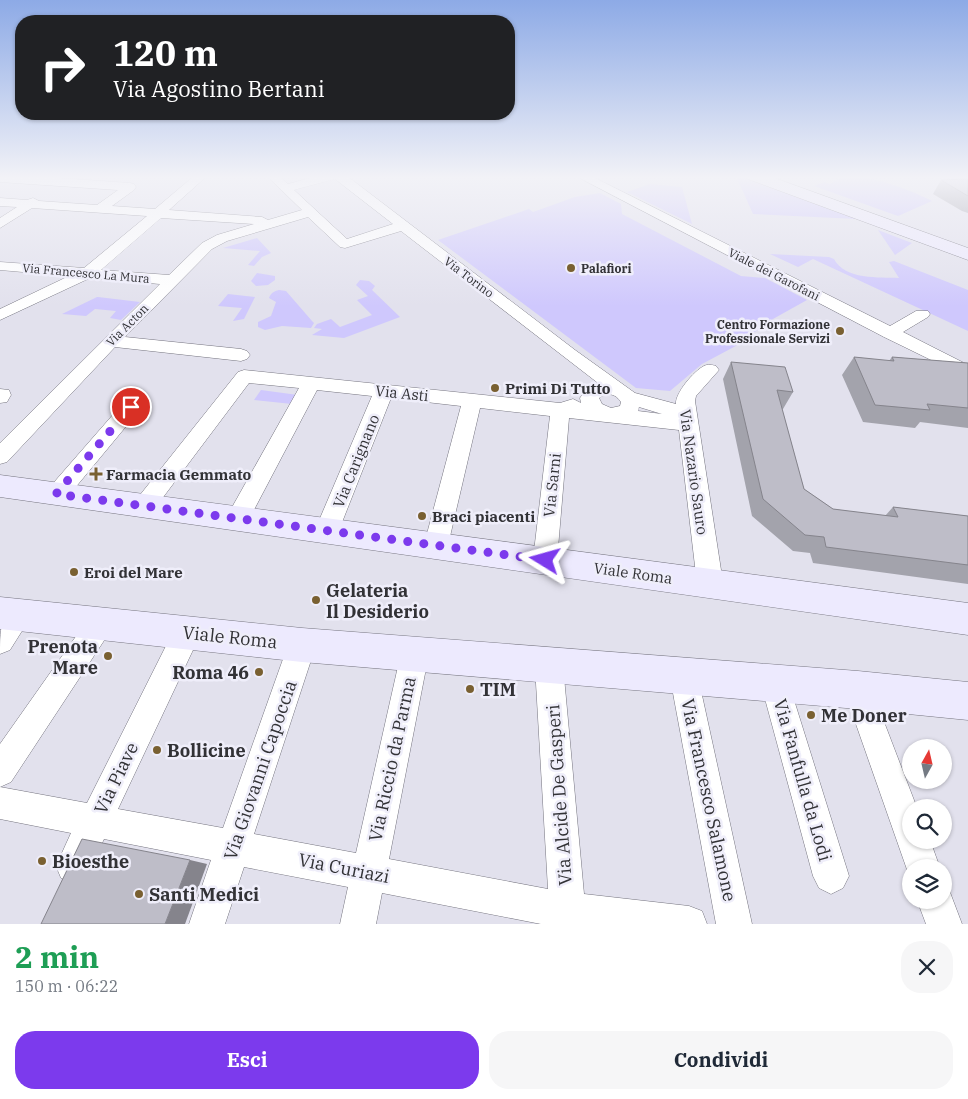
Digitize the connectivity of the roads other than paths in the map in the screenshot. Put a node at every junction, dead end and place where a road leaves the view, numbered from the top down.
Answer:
1 (152, 219) edge
2 (246, 219) edge
3 (281, 219) edge
4 (318, 219) edge
5 (393, 219) edge
6 (666, 219) edge
7 (872, 219) edge
8 (892, 219) edge
9 (273, 221) junction
10 (402, 226) junction
11 (968, 246) edge
12 (968, 254) edge
13 (0, 266) edge
14 (88, 273) junction
15 (171, 280) junction
16 (922, 314) dead end
17 (0, 315) edge
18 (890, 333) junction
19 (111, 340) junction
20 (241, 355) dead end
21 (576, 359) junction
22 (710, 370) dead end
23 (968, 372) edge
24 (311, 384) junction
25 (384, 391) junction
26 (624, 394) junction
27 (590, 398) junction
28 (472, 401) junction
29 (131, 407) dead end
30 (560, 410) junction
31 (610, 415) junction
32 (687, 419) junction
33 (0, 456) edge
34 (0, 486) edge
35 (56, 494) junction
36 (144, 506) junction
37 (238, 518) junction
38 (327, 530) junction
39 (436, 545) junction
40 (545, 560) junction
41 (710, 583) junction
42 (968, 619) edge
43 (6, 623) edge
44 (100, 624) junction
45 (187, 633) junction
46 (302, 645) junction
47 (415, 653) junction
48 (550, 666) junction
49 (684, 677) junction
50 (775, 684) junction
51 (858, 690) junction
52 (968, 701) edge
53 (0, 771) edge
54 (0, 803) edge
55 (902, 810) edge
56 (95, 820) junction
57 (234, 847) junction
58 (368, 873) junction
59 (831, 876) dead end
60 (61, 890) edge
61 (938, 909) edge
62 (568, 918) edge
63 (207, 924) edge
64 (358, 924) edge
65 (689, 924) edge
66 (734, 924) edge
67 (944, 924) edge

1 - 14 street
2 - 9 street
3 - 9 street, Via Acton
4 - 10 street
5 - 10 street, Via Torino
6 - 18 street, Viale dei Garofani
7 - 12 street
8 - 11 street
9 - 15 street, Via Acton
10 - 21 street, Via Torino
13 - 14 street, Via Francesco La Mura
14 - 15 street, Via Francesco La Mura
14 - 17 street
15 - 19 street, Via Acton
16 - 18 street
18 - 23 street, Viale dei Garofani
19 - 20 street
19 - 33 street, Via Acton
21 - 26 street, Via Torino
21 - 27 street
22 - 32 street, Via Nazario Sauro
24 - 25 street, Via Asti
24 - 36 street, Via Asti
24 - 37 street
25 - 28 street, Via Asti
25 - 38 street, Via Carignano
26 - 27 street
26 - 31 street
26 - 32 street
27 - 30 street, Via Asti
27 - 31 street
28 - 30 street, Via Asti
28 - 39 street
29 - 35 street
30 - 31 street, Via Asti
30 - 40 street, Via Sarni
31 - 32 street, Via Asti
32 - 41 street, Via Nazario Sauro
34 - 35 street, Viale Roma
35 - 36 street, Viale Roma
36 - 37 street, Viale Roma
37 - 38 street, Viale Roma
38 - 39 street, Viale Roma
39 - 40 street, Viale Roma
40 - 41 street, Viale Roma
41 - 42 street, Viale Roma
43 - 44 street, Viale Roma
44 - 45 street, Viale Roma
44 - 53 street
45 - 46 street, Viale Roma
45 - 56 street, Via Piave
46 - 47 street, Viale Roma
46 - 57 street, Via Giovanni Capoccia
47 - 48 street, Viale Roma
47 - 58 street, Via Riccio da Parma
48 - 49 street, Viale Roma
48 - 62 street, Via Alcide De Gasperi
49 - 50 street, Viale Roma
49 - 66 street, Via Francesco Salamone
50 - 51 street, Viale Roma
50 - 59 street, Via Fanfulla da Lodi
51 - 52 street, Viale Roma
51 - 55 street
54 - 56 street, Via Curiazi
56 - 57 street, Via Curiazi
56 - 60 street, Via Piave
57 - 58 street, Via Curiazi
57 - 63 street, Via Giovanni Capoccia
58 - 62 street, Via Curiazi
58 - 64 street, Via Riccio da Parma
61 - 67 street
62 - 65 street, Via Curiazi

